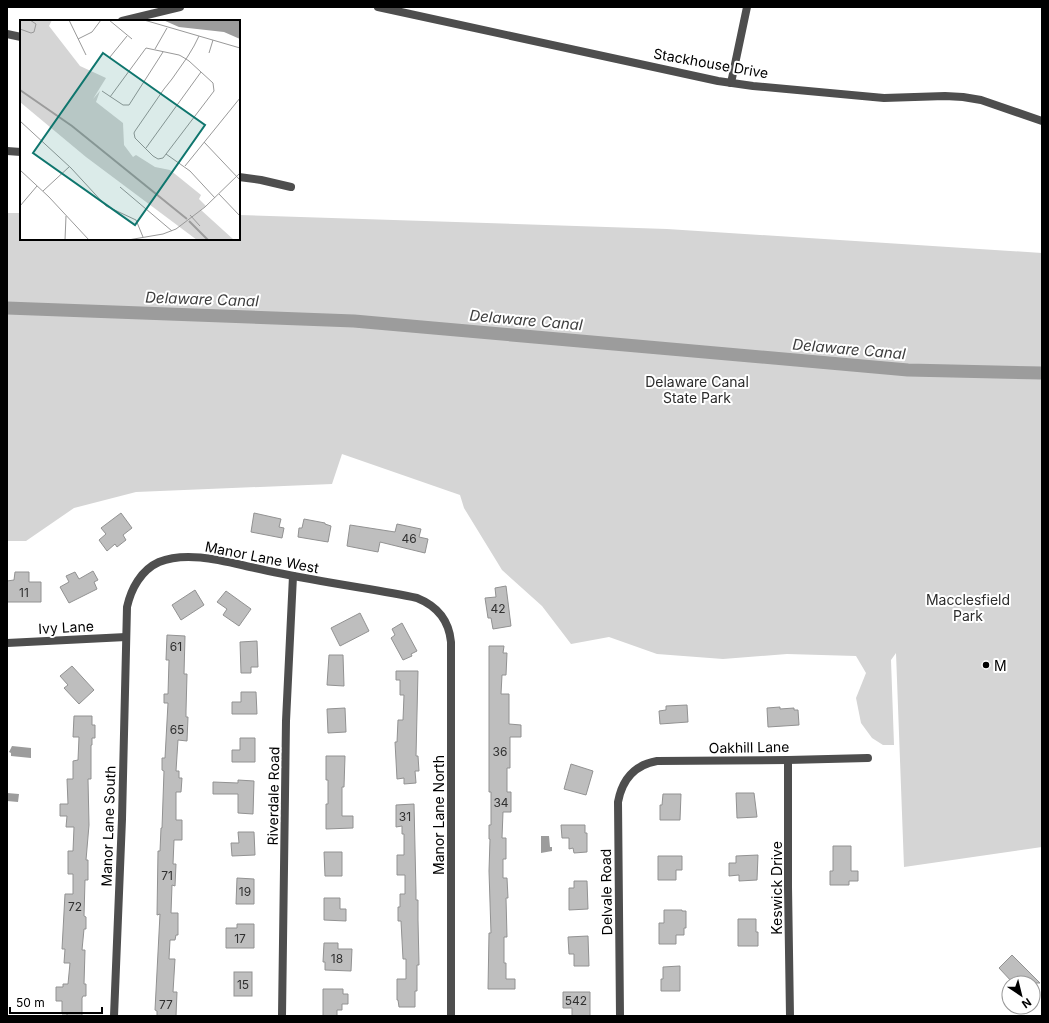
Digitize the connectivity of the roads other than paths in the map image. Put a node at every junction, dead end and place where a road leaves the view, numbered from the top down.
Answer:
1 (180, 7) edge
2 (378, 7) edge
3 (747, 7) edge
4 (126, 20) edge
5 (7, 34) edge
6 (20, 37) edge
7 (731, 83) junction
8 (1042, 121) edge
9 (7, 151) edge
10 (20, 152) edge
11 (240, 177) edge
12 (290, 187) dead end
13 (293, 576) junction
14 (442, 615) joint
15 (126, 637) junction
16 (7, 643) edge
17 (868, 758) dead end
18 (788, 760) junction
19 (632, 772) joint
20 (114, 1016) edge
21 (282, 1016) edge
22 (452, 1016) edge
23 (620, 1016) edge
24 (790, 1016) edge

1 - 4 street
2 - 7 street, Stackhouse Drive
3 - 7 street
5 - 6 street
7 - 8 street, Stackhouse Drive
9 - 10 street
11 - 12 street
13 - 14 street, Manor Lane West
13 - 15 street, Manor Lane West
13 - 21 street, Riverdale Road
14 - 22 street, Manor Lane North
15 - 16 street, Ivy Lane
15 - 20 street, Manor Lane South
17 - 18 street, Oakhill Lane
18 - 19 street, Oakhill Lane
18 - 24 street, Keswick Drive
19 - 23 street, Delvale Road

